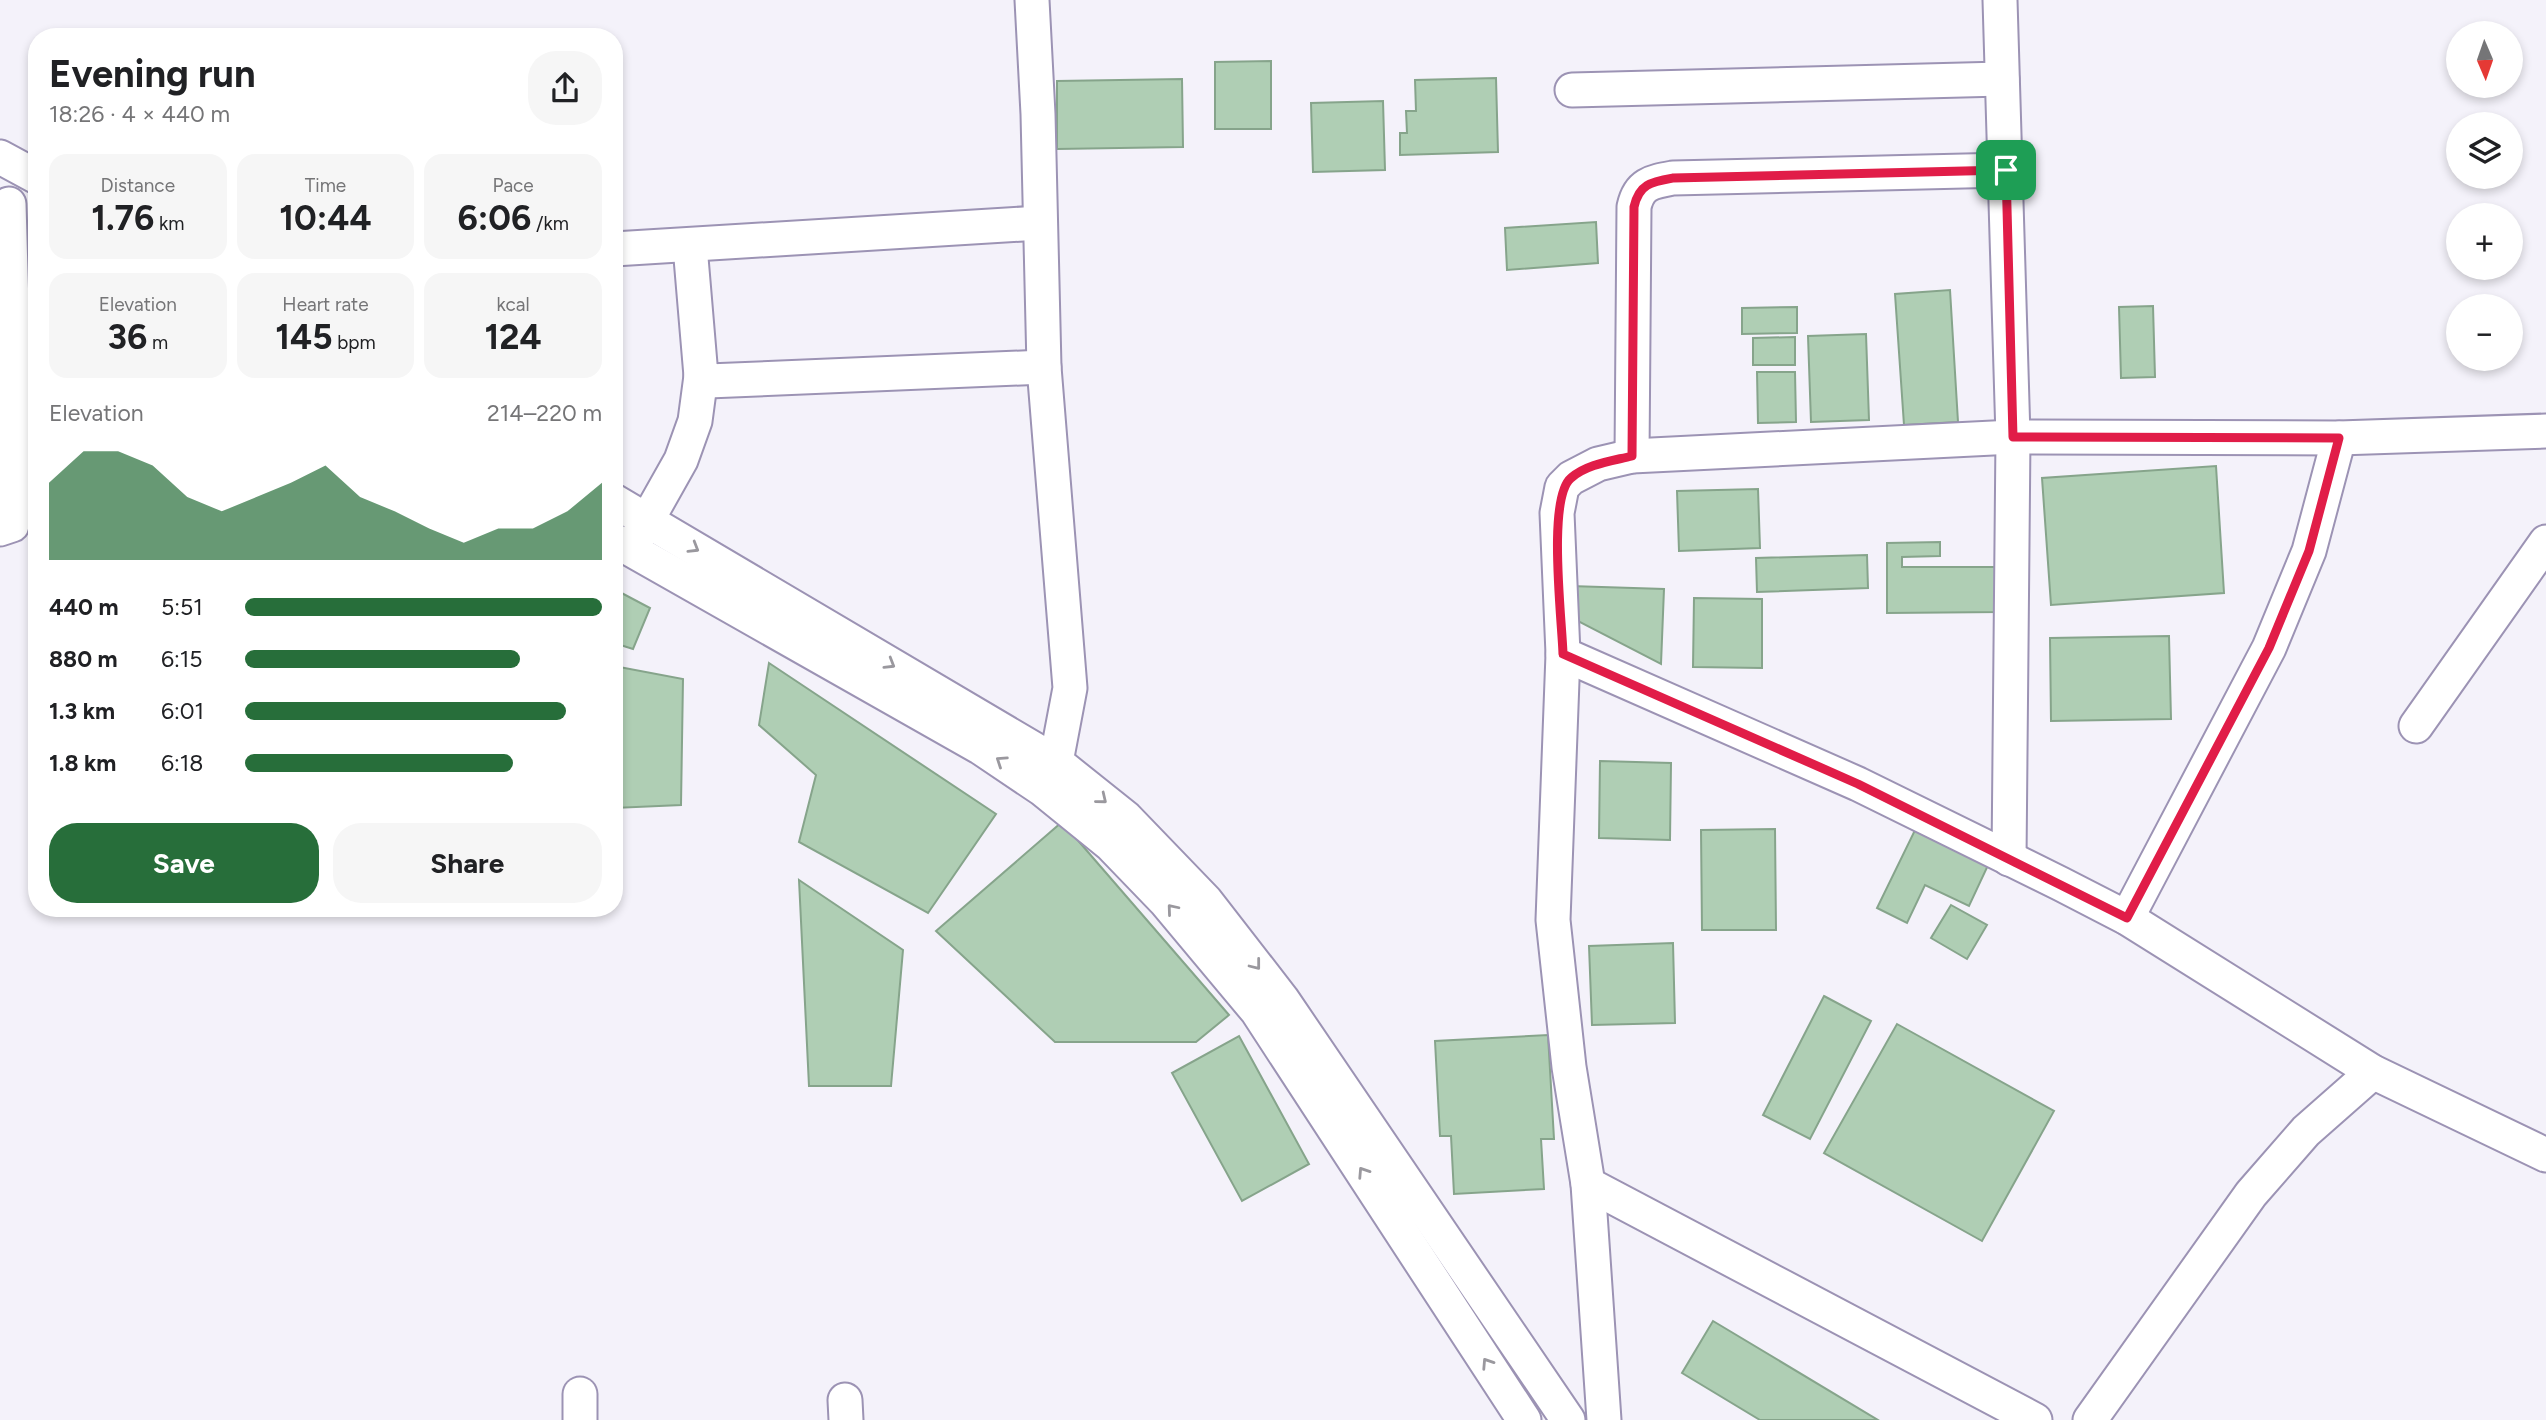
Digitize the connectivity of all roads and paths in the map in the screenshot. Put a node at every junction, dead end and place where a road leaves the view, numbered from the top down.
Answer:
1 (1032, 0) edge
2 (2000, 0) edge
3 (2002, 79) junction
4 (1572, 90) dead end
5 (0, 157) edge
6 (2006, 170) junction
7 (28, 172) edge
8 (15, 207) edge
9 (1039, 223) junction
10 (690, 246) junction
11 (623, 249) edge
12 (1044, 367) junction
13 (701, 376) junction
14 (7, 408) edge
15 (2546, 431) edge
16 (2013, 437) junction
17 (2339, 438) junction
18 (1632, 456) junction
19 (623, 506) edge
20 (647, 520) junction
21 (0, 529) edge
22 (2546, 542) edge
23 (623, 545) edge
24 (1563, 654) junction
25 (2416, 726) dead end
26 (1049, 776) junction
27 (2009, 859) junction
28 (2127, 918) junction
29 (2373, 1072) junction
30 (2546, 1155) edge
31 (1588, 1184) junction
32 (1524, 1420) edge
33 (1568, 1420) edge
34 (1604, 1420) edge
35 (2035, 1420) edge
36 (2090, 1420) edge

1 - 9 street
2 - 3 street
3 - 4 street
3 - 6 street
5 - 7 street
6 - 16 street
6 - 18 street
8 - 14 street
9 - 10 street
9 - 12 street
10 - 11 street
10 - 13 street
12 - 13 street
12 - 26 street
13 - 20 street
14 - 21 street
15 - 17 street
16 - 17 street
16 - 18 street
16 - 27 street
17 - 28 street
18 - 24 street
19 - 20 street
20 - 23 street
20 -> 26 street
22 - 25 street
26 -> 23 street
24 - 27 street
24 - 31 street
32 -> 26 street
26 -> 33 street
27 - 28 street
28 - 29 street
29 - 30 street
29 - 36 street
31 - 34 street
31 - 35 street

